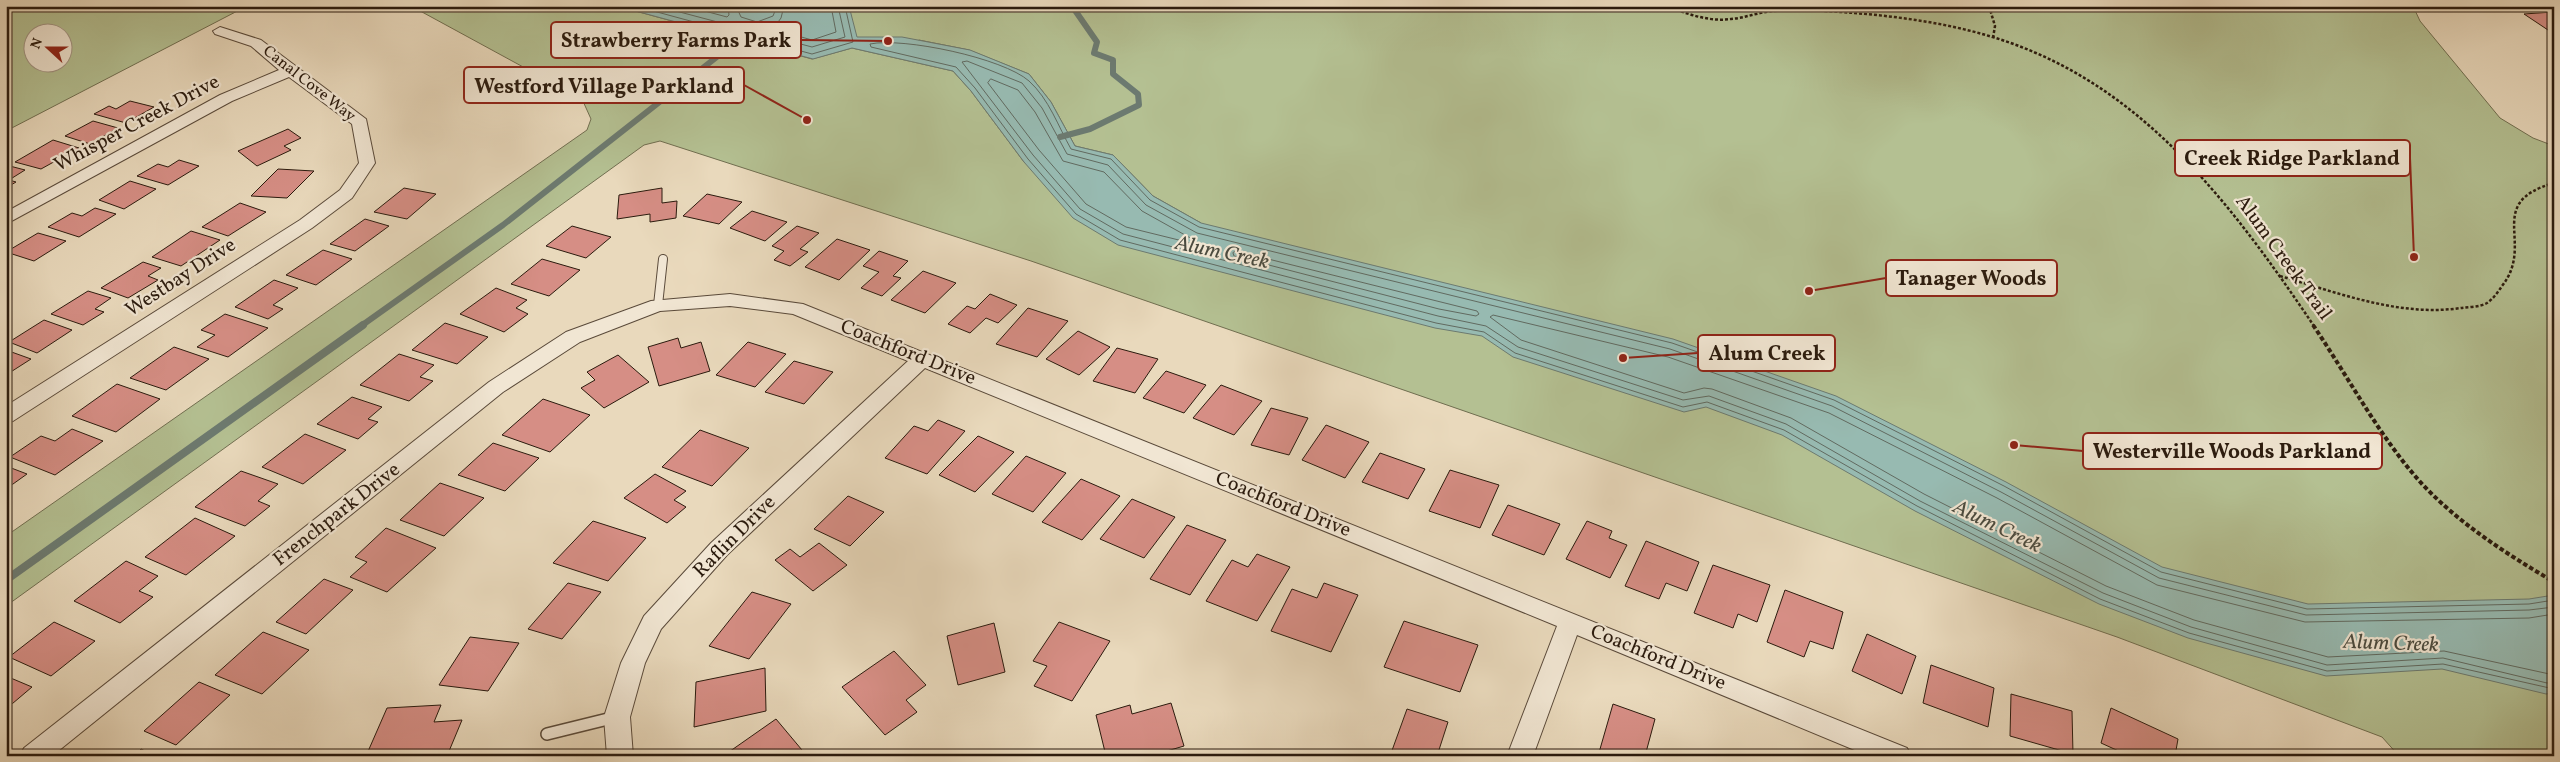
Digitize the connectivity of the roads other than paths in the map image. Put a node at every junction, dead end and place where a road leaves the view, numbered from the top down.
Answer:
1 (220, 31) dead end
2 (290, 71) junction
3 (367, 164) joint
4 (6, 219) edge
5 (663, 259) dead end
6 (658, 305) junction
7 (922, 359) junction
8 (6, 416) edge
9 (1570, 622) junction
10 (617, 717) junction
11 (547, 734) dead end
12 (33, 756) edge
13 (620, 756) edge
14 (1520, 756) edge
15 (1898, 756) edge

1 - 2 street, Canal Cove Way
2 - 3 street, Canal Cove Way
2 - 4 street, Whisper Creek Drive
3 - 8 street, Westbay Drive
5 - 6 lane
6 - 7 street, Coachford Drive
6 - 12 street, Frenchpark Drive
7 - 9 street, Coachford Drive
7 - 10 street, Raflin Drive
9 - 14 street
9 - 15 street, Coachford Drive
10 - 11 lane
10 - 13 street, Raflin Drive

